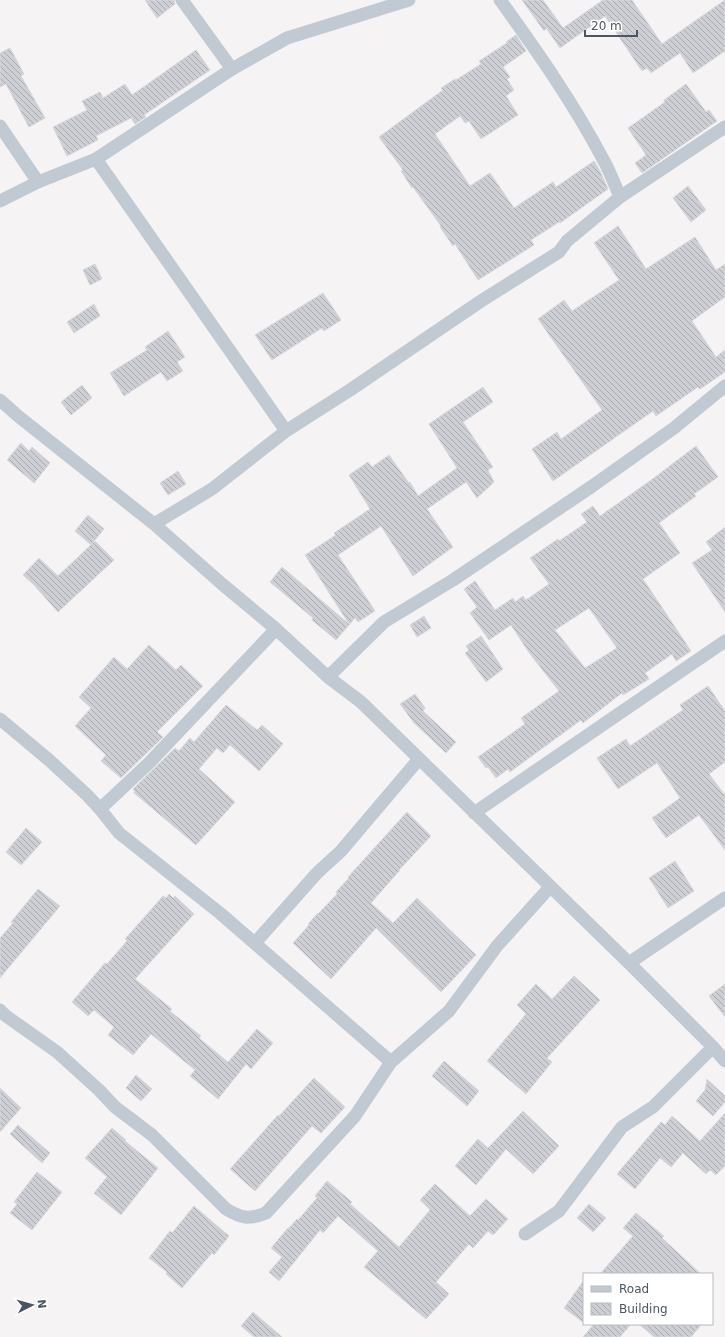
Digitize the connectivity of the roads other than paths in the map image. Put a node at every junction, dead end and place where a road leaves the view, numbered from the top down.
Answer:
1 (182, 0) edge
2 (409, 0) edge
3 (500, 0) edge
4 (232, 69) junction
5 (0, 126) edge
6 (725, 127) edge
7 (96, 159) junction
8 (38, 182) junction
9 (620, 197) junction
10 (0, 201) edge
11 (725, 386) edge
12 (0, 400) edge
13 (286, 430) junction
14 (154, 524) junction
15 (276, 629) junction
16 (725, 641) edge
17 (328, 677) junction
18 (0, 719) edge
19 (419, 759) junction
20 (100, 809) junction
21 (474, 813) junction
22 (550, 887) junction
23 (725, 898) edge
24 (255, 943) junction
25 (629, 963) junction
26 (0, 1010) edge
27 (713, 1047) junction
28 (725, 1061) edge
29 (391, 1062) junction
30 (525, 1234) dead end

1 - 4 street
2 - 4 street
3 - 9 street
4 - 7 street
5 - 8 street
6 - 9 street
7 - 8 street
7 - 13 street
8 - 10 street
9 - 13 street
11 - 17 street
12 - 14 street
13 - 14 street
14 - 15 street
15 - 17 street
15 - 20 street
16 - 21 street
17 - 19 street
18 - 20 street
19 - 21 street
19 - 24 street
20 - 24 street
21 - 22 street
22 - 25 street
22 - 29 street
23 - 25 street
24 - 29 street
25 - 27 street
26 - 29 street
27 - 28 street
27 - 30 street

